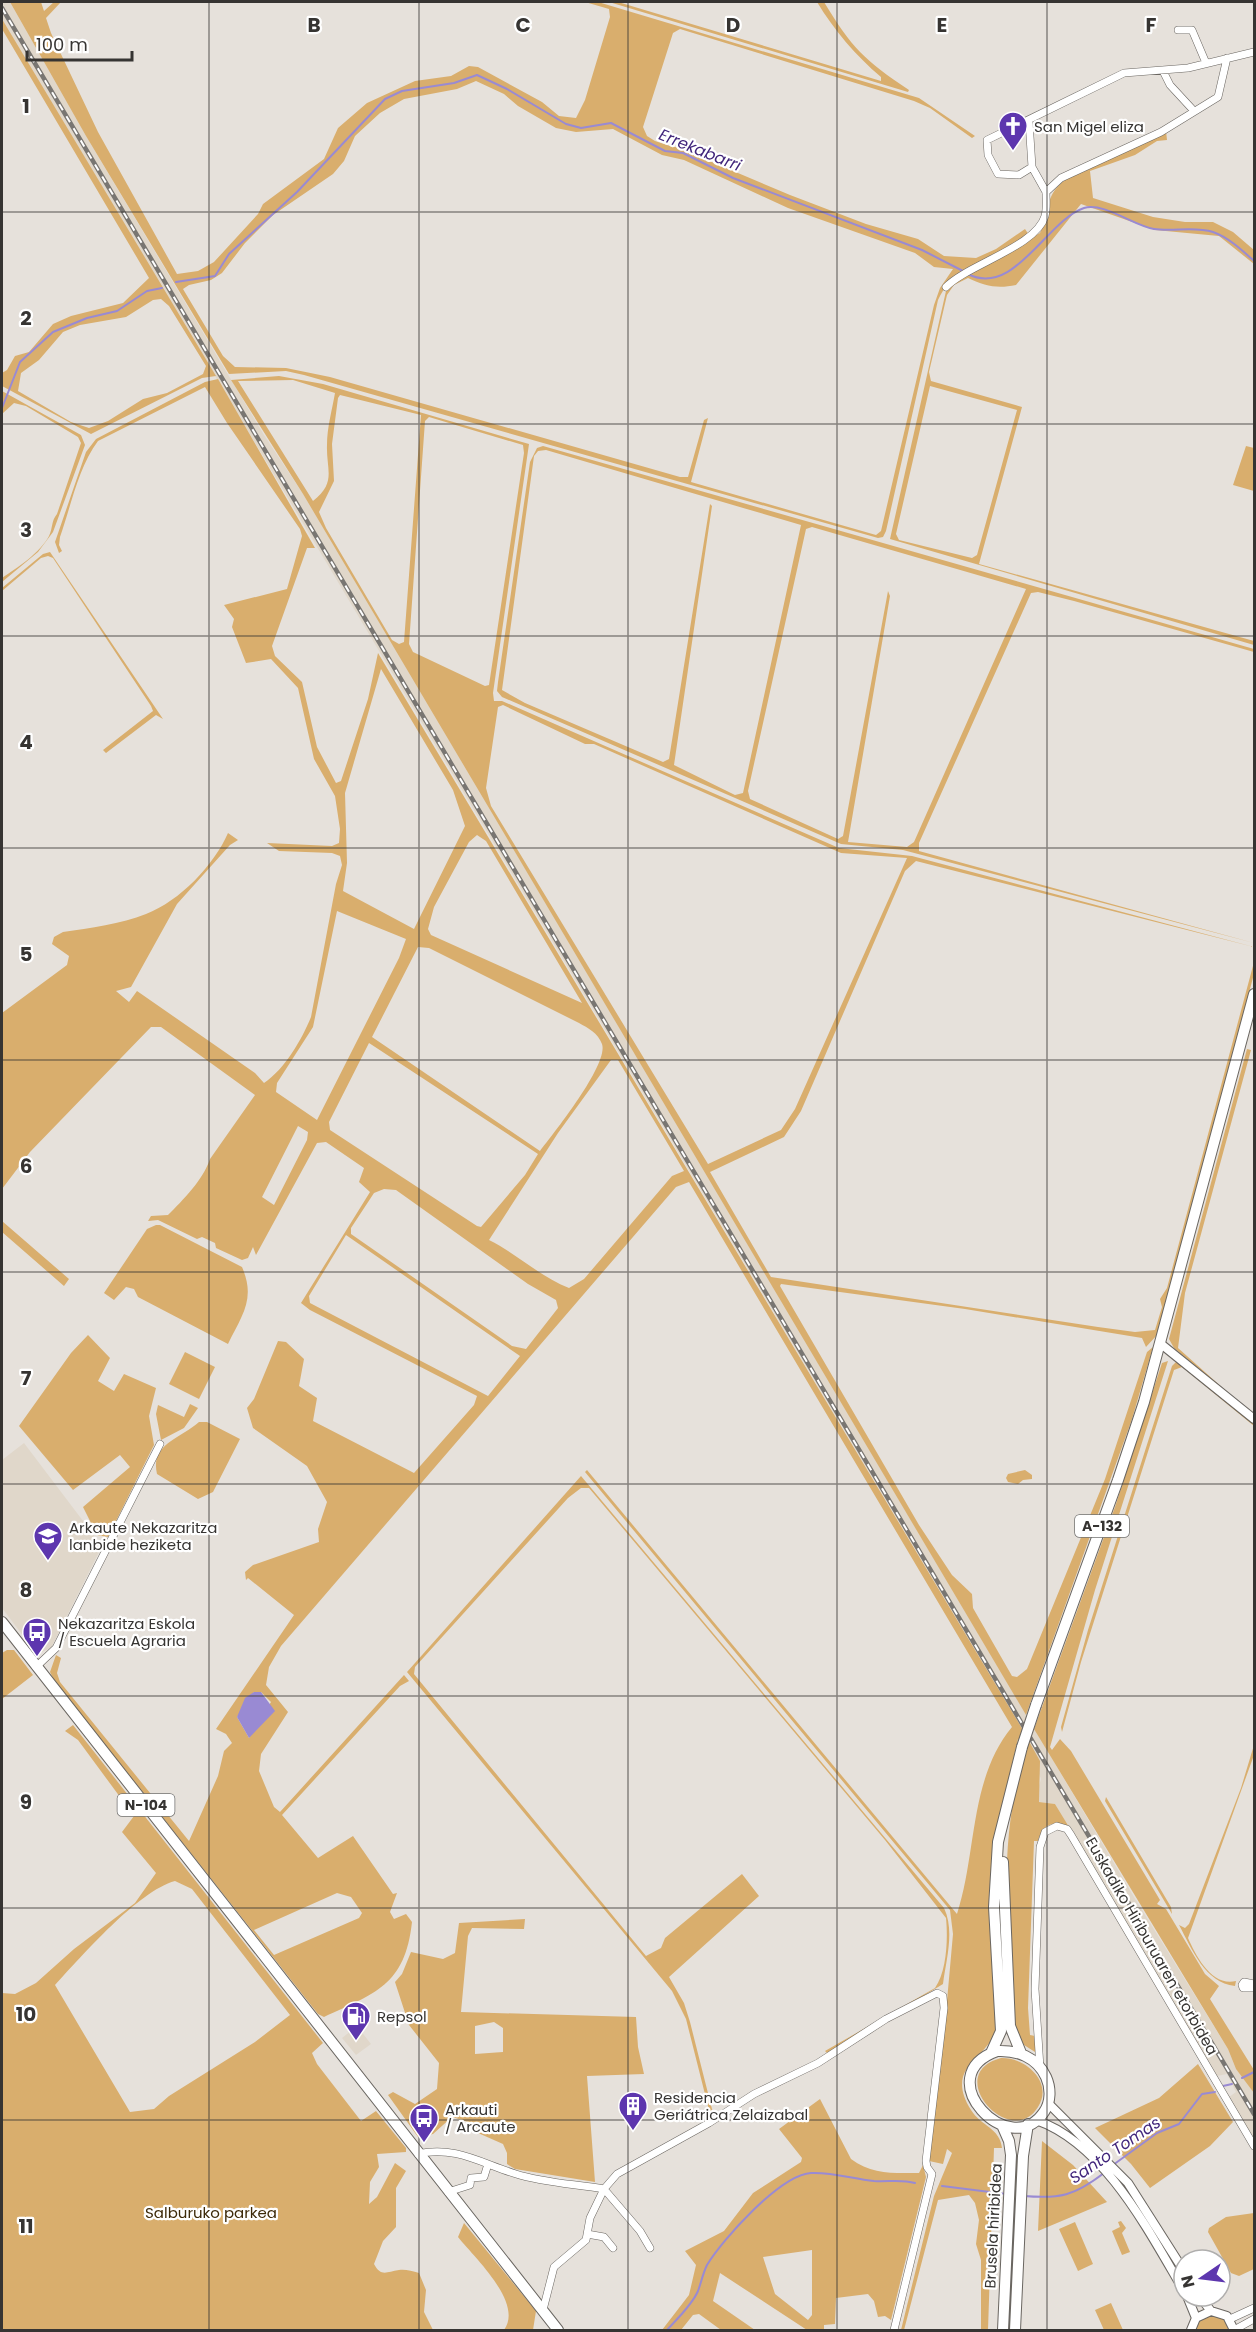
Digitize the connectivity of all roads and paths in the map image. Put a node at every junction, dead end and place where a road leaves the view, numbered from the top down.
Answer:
1 (1178, 30) dead end
2 (1254, 52) edge
3 (1227, 58) junction
4 (1206, 63) junction
5 (1163, 71) junction
6 (1194, 111) junction
7 (1029, 121) junction
8 (1032, 167) junction
9 (1046, 192) junction
10 (946, 287) dead end
11 (1254, 994) edge
12 (1161, 1344) junction
13 (1254, 1419) edge
14 (160, 1444) dead end
15 (2, 1622) edge
16 (36, 1667) junction
17 (1008, 1799) junction
18 (991, 2054) junction
19 (1021, 2054) junction
20 (1040, 2068) junction
21 (1048, 2103) junction
22 (1032, 2122) junction
23 (1002, 2125) junction
24 (1254, 2146) edge
25 (418, 2154) junction
26 (488, 2164) junction
27 (604, 2189) junction
28 (448, 2192) junction
29 (587, 2234) junction
30 (613, 2247) dead end
31 (650, 2248) dead end
32 (1172, 2252) edge
33 (1172, 2271) edge
34 (1192, 2308) edge
35 (1208, 2308) edge
36 (1254, 2308) edge
37 (542, 2311) junction
38 (1211, 2311) junction
39 (1196, 2318) junction
40 (1230, 2319) junction
41 (1254, 2319) edge
42 (1234, 2330) edge
43 (558, 2331) edge
44 (894, 2331) edge
45 (1003, 2331) edge
46 (1015, 2331) edge
47 (1191, 2331) edge

1 - 4 street
2 - 3 street
3 - 4 street
3 - 6 street
4 - 5 street
5 - 6 street
5 - 7 street
6 - 9 street
7 - 8 street
7 - 8 street
8 - 9 street
9 - 10 street
11 - 12 main road, A-132
12 - 13 street
12 - 17 main road, A-132, bridge
14 - 16 street
15 - 16 main road, N-104
16 - 25 main road, N-104
17 - 18 main road, A-132
17 - 19 main road, A-132
18 - 19 main road
18 - 23 main road
19 - 20 main road
20 - 21 main road
20 - 24 street, Euskadiko Hiriburuaren etorbidea
21 - 22 main road
21 - 32 street
22 - 23 main road
22 - 33 street
22 - 46 main road, Brusela hiribidea
23 - 45 main road, Brusela hiribidea
25 - 26 street
25 - 28 main road, N-104
26 - 27 street
26 - 28 street
27 - 29 street
27 - 31 street
27 - 44 street
28 - 37 main road, N-104
29 - 30 street
29 - 37 street
34 - 39 street
35 - 38 street
36 - 40 street
37 - 43 main road, N-104
38 - 39 street
38 - 40 street
39 - 47 street
40 - 42 street
41 - 42 street

